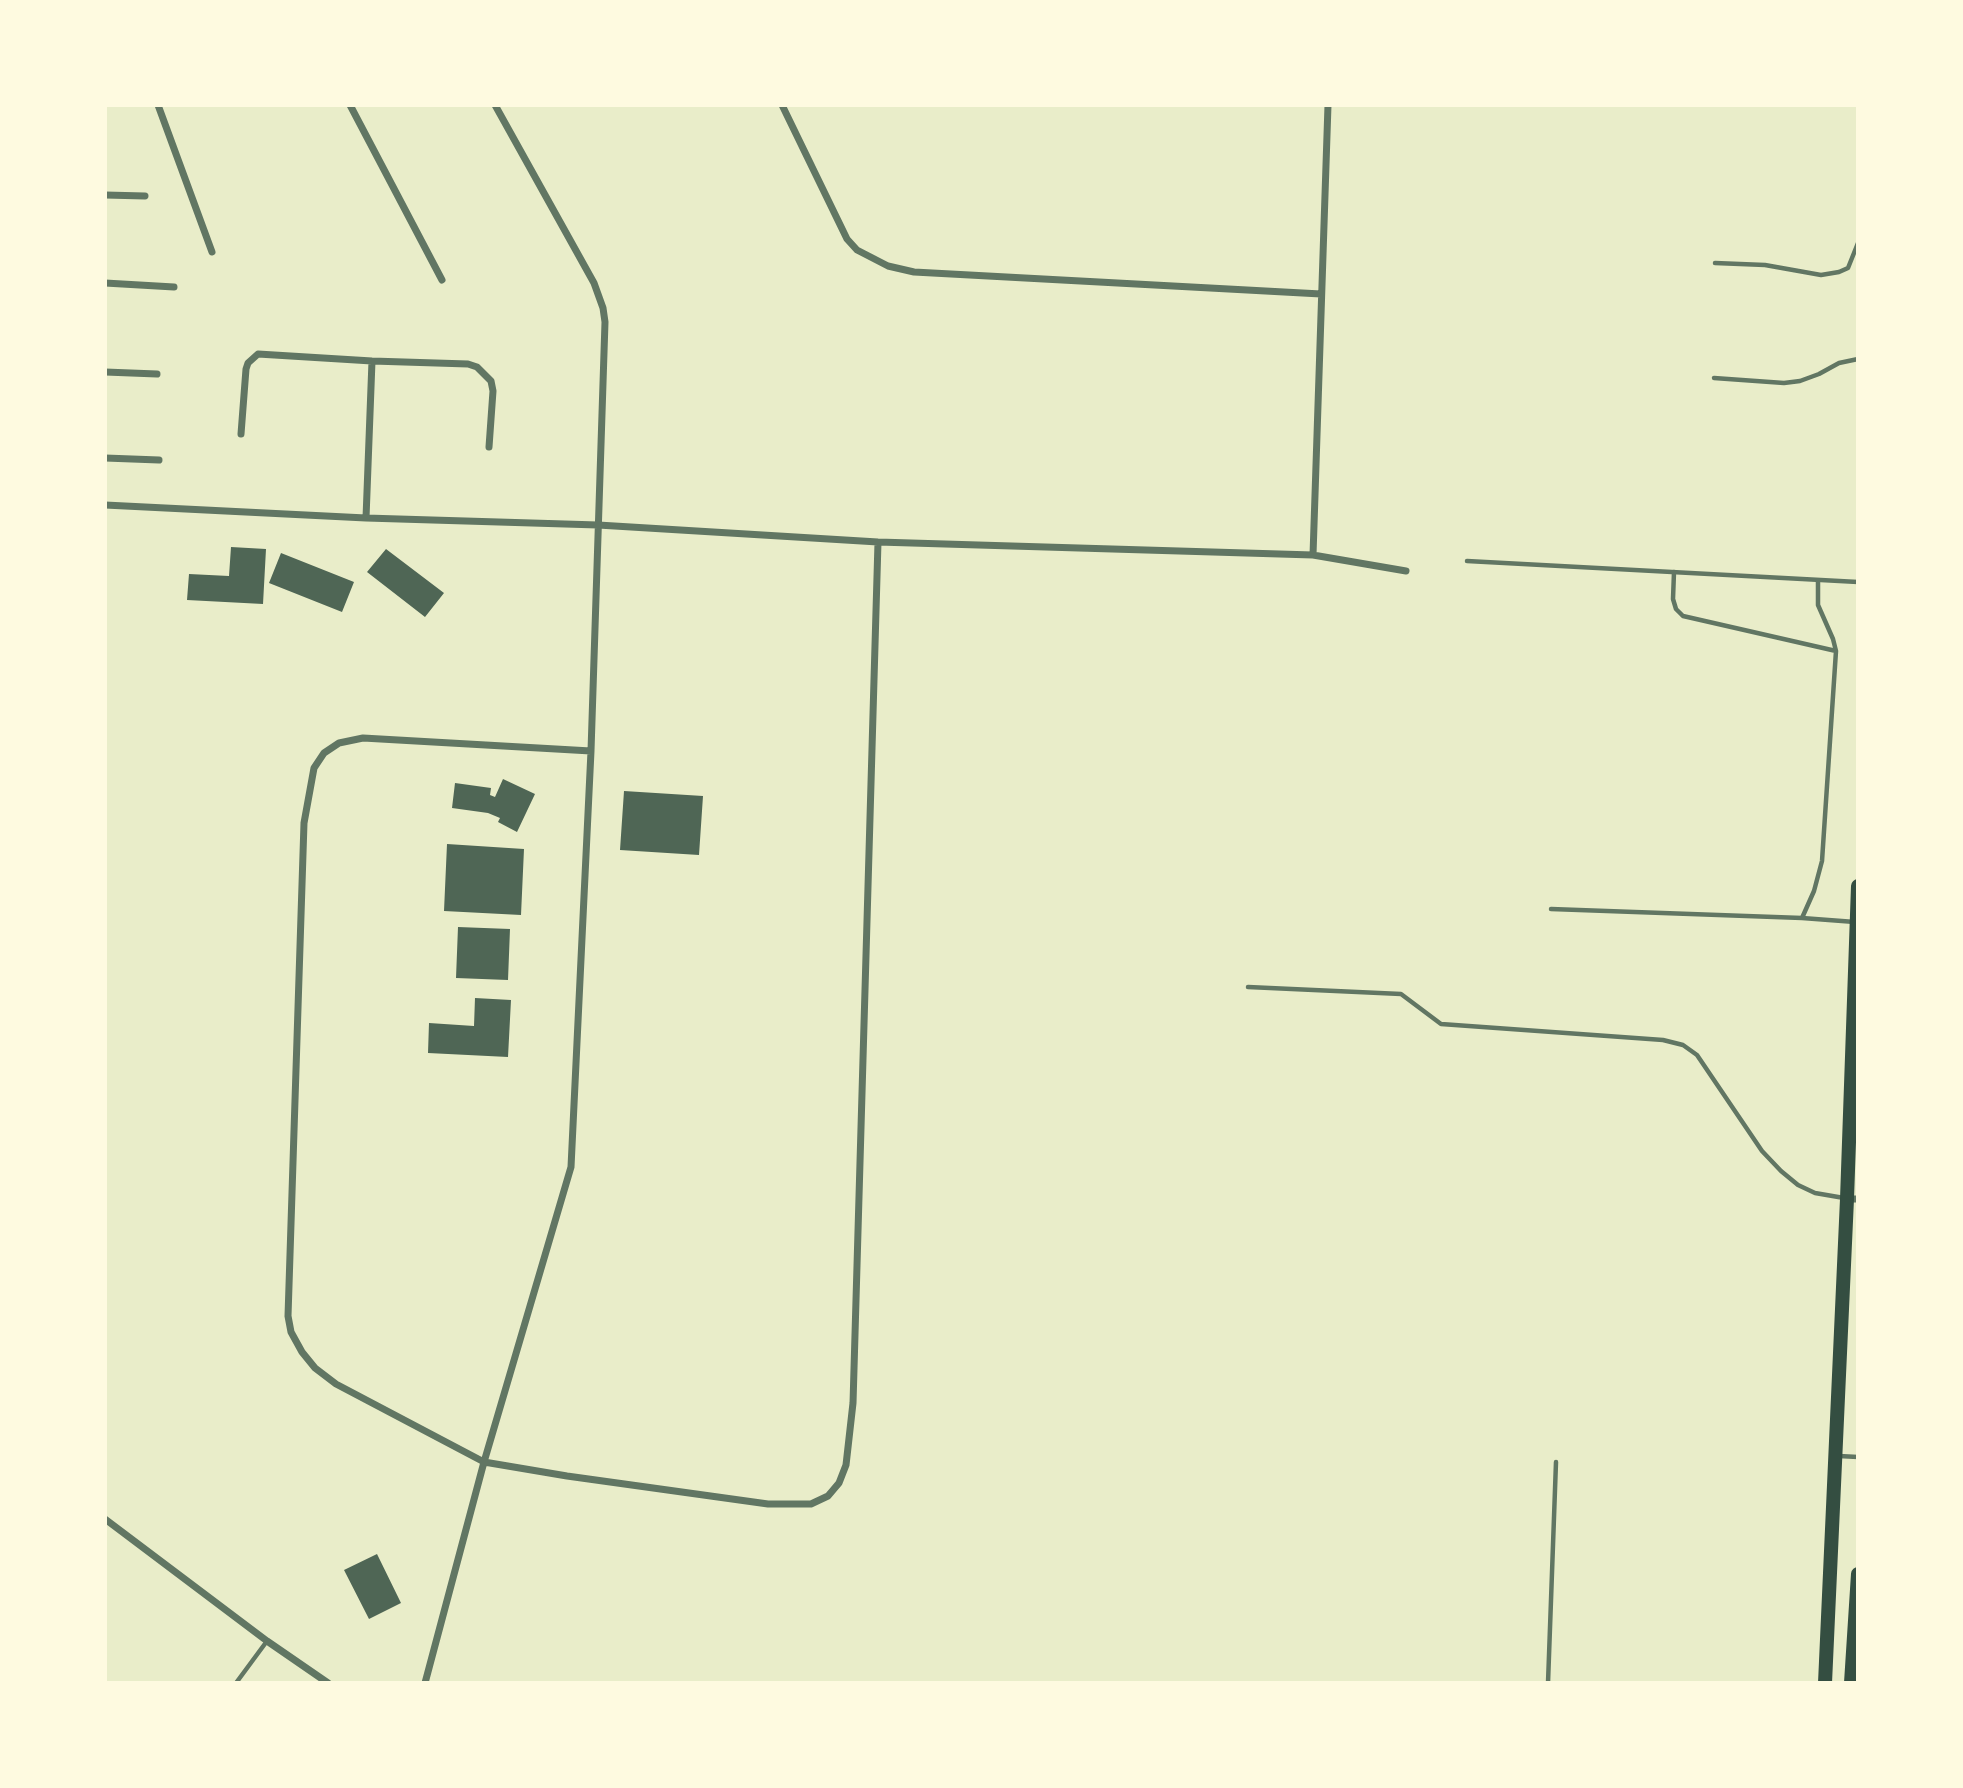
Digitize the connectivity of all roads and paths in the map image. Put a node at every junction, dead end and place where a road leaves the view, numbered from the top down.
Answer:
1 (158, 105) edge
2 (350, 105) edge
3 (495, 105) edge
4 (782, 105) edge
5 (1328, 105) edge
6 (105, 195) edge
7 (145, 196) dead end
8 (1858, 243) edge
9 (212, 253) dead end
10 (1715, 263) dead end
11 (442, 279) dead end
12 (105, 283) edge
13 (174, 286) dead end
14 (1321, 294) junction
15 (1858, 359) edge
16 (372, 361) junction
17 (105, 372) edge
18 (156, 374) dead end
19 (1714, 377) dead end
20 (241, 434) dead end
21 (489, 447) dead end
22 (105, 458) edge
23 (159, 460) dead end
24 (105, 505) edge
25 (366, 518) junction
26 (598, 525) junction
27 (878, 542) junction
28 (1313, 555) junction
29 (1467, 561) dead end
30 (1406, 571) dead end
31 (1674, 572) junction
32 (1818, 580) junction
33 (1858, 582) edge
34 (1836, 651) junction
35 (590, 751) junction
36 (1858, 886) edge
37 (1551, 909) dead end
38 (1802, 918) junction
39 (1857, 922) edge
40 (1248, 987) dead end
41 (1853, 1199) edge
42 (1834, 1456) junction
43 (1858, 1457) edge
44 (484, 1462) junction
45 (1556, 1462) dead end
46 (105, 1519) edge
47 (1858, 1574) edge
48 (267, 1641) junction
49 (1854, 1677) edge
50 (236, 1683) edge
51 (328, 1683) edge
52 (425, 1683) edge
53 (1548, 1683) edge
54 (1825, 1683) edge

1 - 9 street
2 - 11 street
3 - 26 street
4 - 14 street
5 - 14 street
6 - 7 street
8 - 10 lane
12 - 13 street
14 - 28 street
15 - 19 lane
16 - 20 street
16 - 21 street
16 - 25 street
17 - 18 street
22 - 23 street
24 - 25 street
25 - 26 street
26 - 27 street
26 - 35 street
27 - 28 street
27 - 44 street
28 - 30 street
29 - 31 lane
31 - 32 lane
31 - 34 lane
32 - 33 lane
32 - 34 lane
34 - 38 lane
35 - 44 street
35 - 44 street
36 - 39 main road
37 - 38 lane
38 - 39 lane
39 - 41 main road
40 - 41 lane
41 - 42 main road
42 - 43 lane
42 - 54 main road
44 - 52 street
45 - 53 lane
46 - 48 street
47 - 49 main road
48 - 50 lane
48 - 51 street

